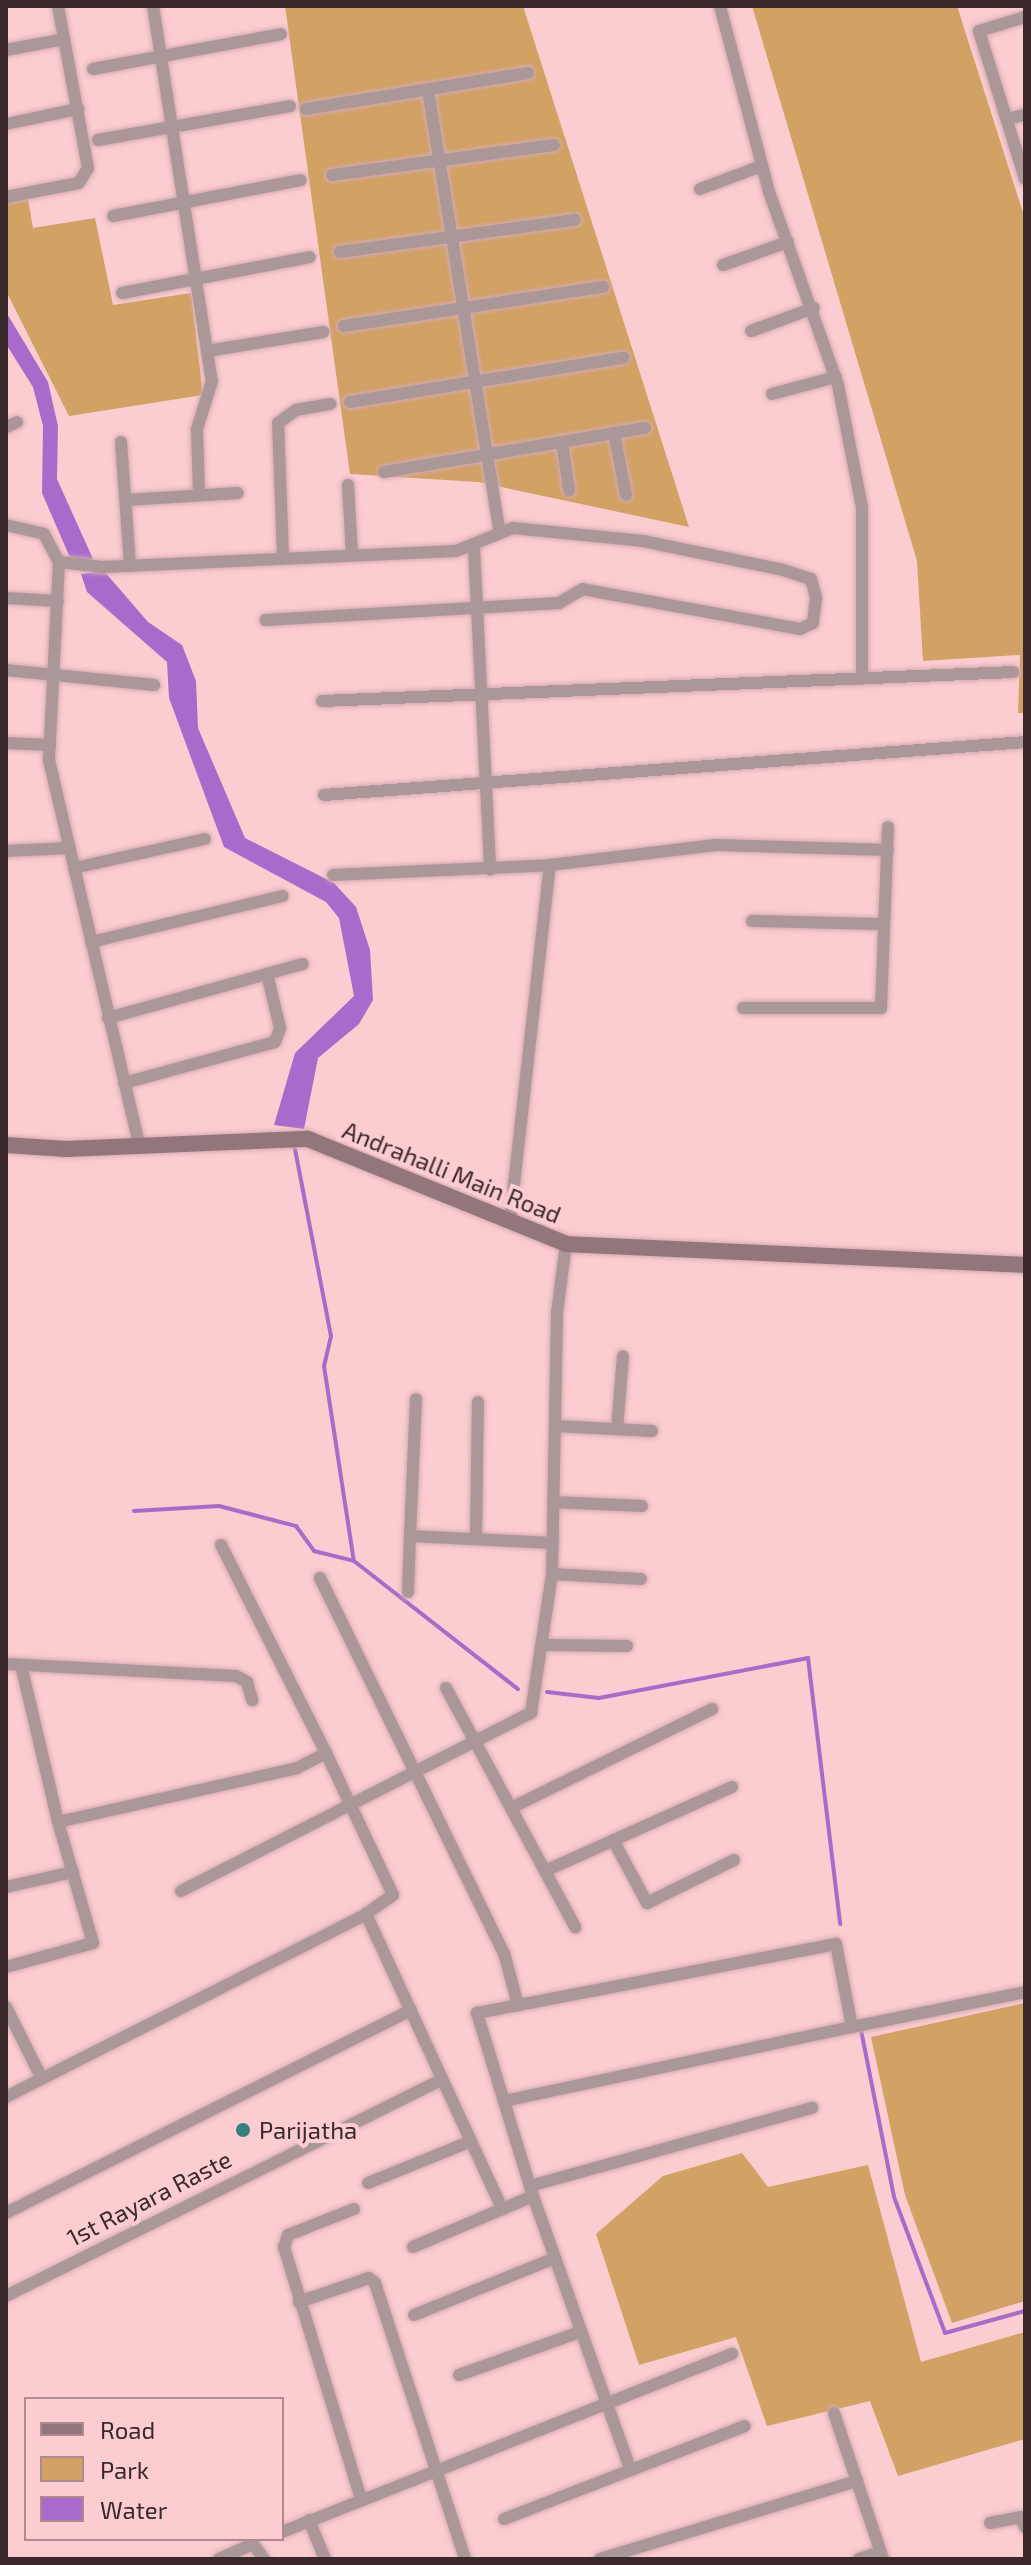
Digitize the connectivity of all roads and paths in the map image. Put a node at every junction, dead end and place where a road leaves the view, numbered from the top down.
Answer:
1 (58, 6) edge
2 (153, 6) edge
3 (720, 6) edge
4 (1025, 17) edge
5 (281, 34) dead end
6 (64, 39) junction
7 (6, 50) edge
8 (160, 56) junction
9 (93, 69) dead end
10 (528, 73) dead end
11 (428, 90) junction
12 (290, 106) dead end
13 (78, 109) junction
14 (306, 109) dead end
15 (1025, 115) edge
16 (1007, 119) junction
17 (6, 124) edge
18 (172, 127) junction
19 (98, 140) dead end
20 (554, 145) dead end
21 (440, 160) junction
22 (762, 166) junction
23 (332, 175) dead end
24 (1025, 179) edge
25 (301, 180) dead end
26 (700, 189) dead end
27 (6, 197) edge
28 (183, 202) junction
29 (113, 216) dead end
30 (575, 220) dead end
31 (451, 236) junction
32 (788, 242) junction
33 (340, 252) dead end
34 (310, 257) dead end
35 (723, 265) dead end
36 (196, 279) junction
37 (603, 287) dead end
38 (122, 293) dead end
39 (814, 308) junction
40 (464, 309) junction
41 (344, 326) dead end
42 (751, 331) dead end
43 (323, 332) dead end
44 (207, 351) junction
45 (623, 358) dead end
46 (836, 377) junction
47 (475, 380) junction
48 (772, 394) dead end
49 (350, 402) dead end
50 (330, 404) dead end
51 (645, 428) dead end
52 (614, 433) junction
53 (121, 442) dead end
54 (562, 442) junction
55 (488, 455) junction
56 (384, 472) dead end
57 (348, 485) dead end
58 (569, 490) dead end
59 (199, 493) junction
60 (238, 493) dead end
61 (626, 495) dead end
62 (127, 500) junction
63 (6, 525) edge
64 (499, 529) junction
65 (474, 549) junction
66 (352, 554) junction
67 (283, 557) junction
68 (65, 564) junction
69 (130, 565) junction
70 (6, 598) edge
71 (58, 601) junction
72 (473, 610) junction
73 (265, 620) dead end
74 (6, 670) edge
75 (1013, 672) dead end
76 (54, 674) junction
77 (862, 679) junction
78 (154, 685) dead end
79 (479, 695) junction
80 (322, 701) dead end
81 (1025, 742) edge
82 (6, 743) edge
83 (50, 745) junction
84 (483, 781) junction
85 (324, 795) dead end
86 (888, 827) dead end
87 (205, 839) dead end
88 (69, 848) junction
89 (888, 850) junction
90 (6, 851) edge
91 (550, 865) junction
92 (74, 868) junction
93 (490, 870) junction
94 (333, 875) dead end
95 (283, 896) dead end
96 (752, 921) dead end
97 (884, 924) junction
98 (91, 942) junction
99 (303, 964) dead end
100 (267, 974) junction
101 (743, 1008) dead end
102 (108, 1018) junction
103 (124, 1083) junction
104 (6, 1145) edge
105 (140, 1147) junction
106 (510, 1220) junction
107 (566, 1244) junction
108 (1025, 1265) edge
109 (623, 1356) dead end
110 (416, 1399) dead end
111 (478, 1402) dead end
112 (555, 1426) junction
113 (617, 1429) junction
114 (652, 1431) dead end
115 (553, 1502) junction
116 (642, 1506) dead end
117 (410, 1536) junction
118 (476, 1539) junction
119 (553, 1543) junction
120 (221, 1545) dead end
121 (552, 1574) junction
122 (320, 1578) dead end
123 (641, 1579) dead end
124 (408, 1592) dead end
125 (547, 1645) junction
126 (627, 1646) dead end
127 (6, 1664) edge
128 (21, 1665) junction
129 (446, 1688) dead end
130 (252, 1700) dead end
131 (712, 1709) dead end
132 (477, 1744) junction
133 (326, 1753) junction
134 (413, 1774) junction
135 (732, 1787) dead end
136 (352, 1807) junction
137 (513, 1807) junction
138 (58, 1822) junction
139 (613, 1840) junction
140 (734, 1860) dead end
141 (545, 1871) junction
142 (73, 1872) junction
143 (6, 1887) edge
144 (181, 1891) dead end
145 (366, 1914) junction
146 (575, 1927) dead end
147 (6, 1967) edge
148 (1025, 1992) edge
149 (518, 2005) junction
150 (6, 2007) edge
151 (411, 2010) junction
152 (852, 2027) junction
153 (42, 2079) junction
154 (442, 2080) junction
155 (6, 2097) edge
156 (504, 2101) junction
157 (812, 2108) dead end
158 (469, 2142) junction
159 (368, 2183) dead end
160 (531, 2191) junction
161 (354, 2209) dead end
162 (502, 2209) junction
163 (6, 2213) edge
164 (413, 2247) dead end
165 (555, 2258) junction
166 (6, 2296) edge
167 (299, 2302) junction
168 (414, 2315) dead end
169 (580, 2332) junction
170 (732, 2354) dead end
171 (459, 2375) dead end
172 (607, 2402) junction
173 (834, 2413) dead end
174 (745, 2426) dead end
175 (435, 2468) junction
176 (630, 2469) junction
177 (857, 2481) junction
178 (361, 2499) junction
179 (504, 2519) dead end
180 (309, 2520) junction
181 (990, 2523) dead end
182 (1025, 2527) edge
183 (284, 2531) edge
184 (261, 2541) edge
185 (253, 2544) junction
186 (632, 2554) edge
187 (882, 2556) edge
188 (219, 2559) edge
189 (264, 2559) edge
190 (325, 2559) edge
191 (465, 2559) edge
192 (600, 2559) edge
193 (859, 2559) edge

1 - 6 street
2 - 8 street
3 - 22 street
4 - 16 street
5 - 8 street
6 - 7 street
6 - 13 street
8 - 9 street
8 - 18 street
10 - 11 street
11 - 14 street
11 - 21 street
12 - 18 street
13 - 17 street
13 - 27 street
15 - 16 street
16 - 24 street
18 - 19 street
18 - 28 street
20 - 21 street
21 - 23 street
21 - 31 street
22 - 26 street
22 - 32 street
25 - 28 street
28 - 29 street
28 - 36 street
30 - 31 street
31 - 33 street
31 - 40 street
32 - 35 street
32 - 39 street
34 - 36 street
36 - 38 street
36 - 44 street
37 - 40 street
39 - 42 street
39 - 46 street
40 - 41 street
40 - 47 street
43 - 44 street
44 - 59 street
45 - 47 street
46 - 48 street
46 - 77 street
47 - 49 street
47 - 55 street
50 - 67 street
51 - 52 street
52 - 54 street
52 - 61 street
53 - 62 street
54 - 55 street
54 - 58 street
55 - 56 street
55 - 64 street
57 - 66 street
59 - 60 street
59 - 62 street
62 - 69 street
63 - 68 street
64 - 65 street
64 - 72 street
65 - 66 street
65 - 72 street
66 - 67 street
67 - 69 street
68 - 69 street
68 - 71 street
70 - 71 street
71 - 76 street
72 - 73 street
72 - 79 street
74 - 76 street
75 - 77 street
76 - 78 street
76 - 83 street
77 - 79 street
79 - 80 street
79 - 84 street
81 - 84 street
82 - 83 street
83 - 88 street
84 - 85 street
84 - 93 street
86 - 89 street
87 - 92 street
88 - 90 street
88 - 92 street
89 - 91 street
89 - 97 street
91 - 93 street
91 - 106 street
92 - 98 street
93 - 94 street
95 - 98 street
96 - 97 street
97 - 101 street
98 - 102 street
99 - 100 street
100 - 102 street
100 - 103 street
102 - 103 street
103 - 105 street
104 - 105 main road, Andrahalli Main Road
105 - 106 main road, Andrahalli Main Road
106 - 107 main road, Andrahalli Main Road
107 - 108 main road, Andrahalli Main Road
107 - 112 street
109 - 113 street
110 - 117 street
111 - 118 street
112 - 113 street
112 - 115 street
113 - 114 street
115 - 116 street
115 - 119 street
117 - 118 street
117 - 124 street
118 - 119 street
119 - 121 street
120 - 133 street
121 - 123 street
121 - 125 street
122 - 134 street
125 - 126 street
125 - 132 street
127 - 128 street
128 - 130 street
128 - 138 street
129 - 132 street
131 - 137 street
132 - 134 street
132 - 137 street
133 - 136 street
133 - 138 street
134 - 136 street
134 - 149 street
135 - 139 street
136 - 144 street
136 - 145 street
137 - 141 street
138 - 142 street
139 - 140 street
139 - 141 street
141 - 146 street
142 - 143 street
142 - 147 street
145 - 151 street
145 - 153 street
148 - 152 street
149 - 152 street
149 - 156 street
150 - 153 street
151 - 154 street
151 - 163 street
152 - 156 street
153 - 155 street
154 - 158 street
154 - 166 street, 1st Rayara Raste
156 - 160 street
157 - 160 street
158 - 159 street
158 - 162 street
160 - 162 street
160 - 165 street
161 - 167 street
162 - 164 street
165 - 168 street
165 - 169 street
167 - 175 street
167 - 178 street
169 - 171 street
169 - 172 street
170 - 172 street
172 - 175 street
172 - 176 street
173 - 177 street
174 - 176 street
175 - 178 street
175 - 191 street
176 - 179 street
177 - 186 street
177 - 187 street
178 - 180 street
180 - 183 street
180 - 190 street
181 - 182 street
184 - 185 street
185 - 188 street
185 - 189 street
186 - 192 street
187 - 193 street

